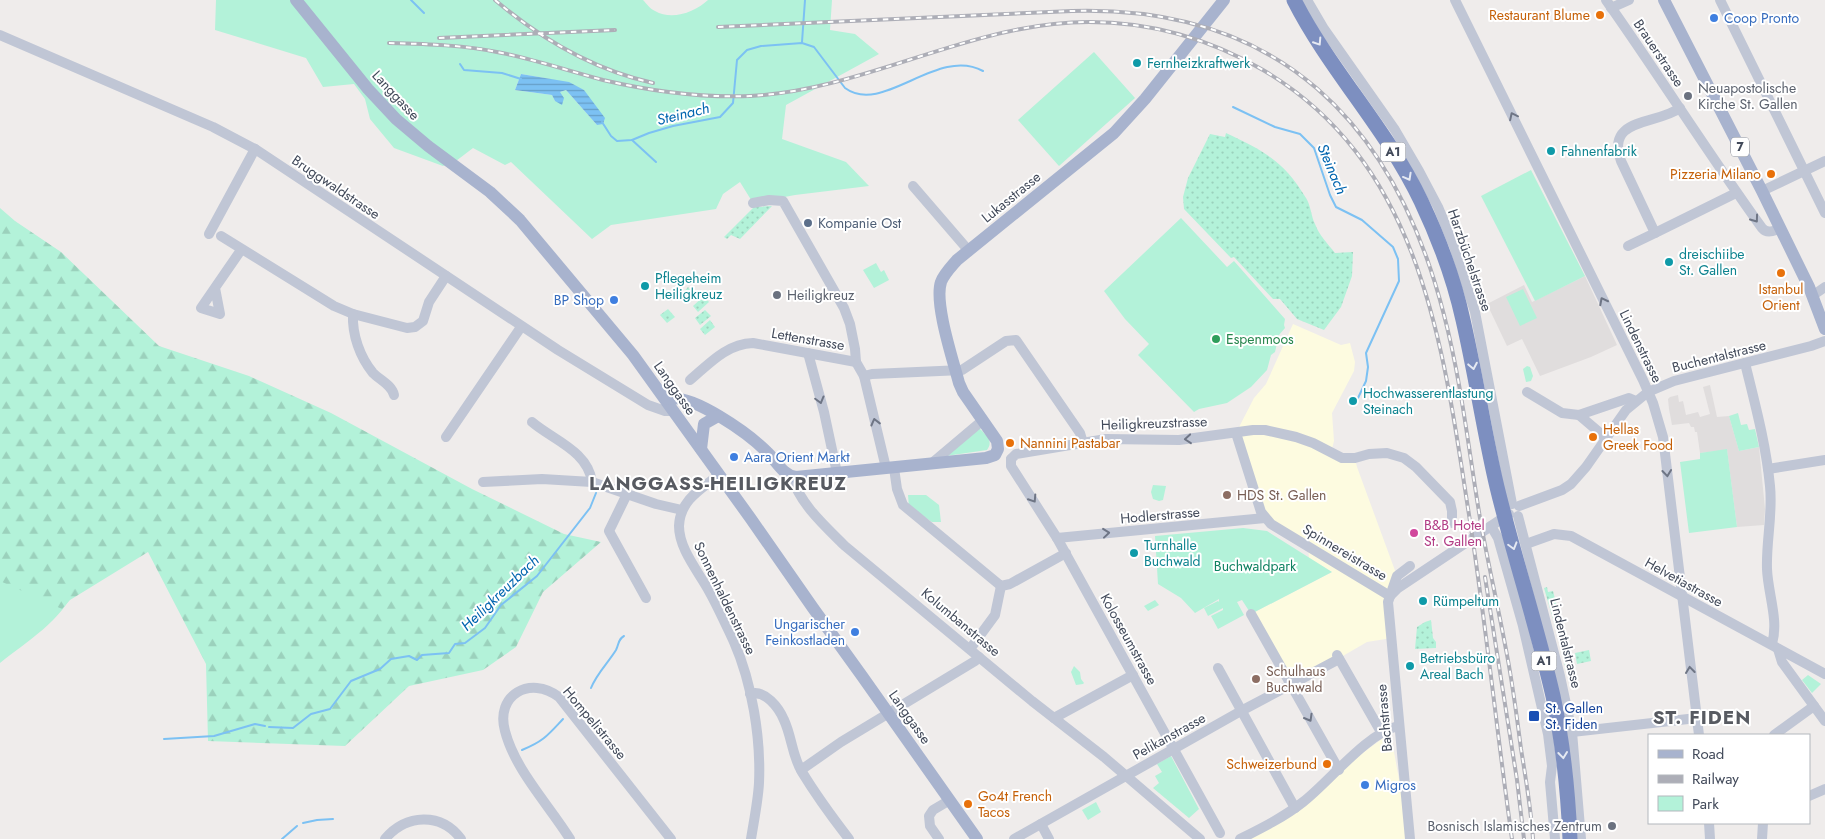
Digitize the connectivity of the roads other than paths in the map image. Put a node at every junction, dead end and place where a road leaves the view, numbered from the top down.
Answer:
1 (296, 0) edge
2 (1294, 0) edge
3 (1308, 0) edge
4 (1455, 0) edge
5 (1629, 0) edge
6 (1664, 0) edge
7 (1720, 0) edge
8 (1609, 4) edge
9 (1220, 5) edge
10 (0, 35) edge
11 (1680, 108) junction
12 (255, 149) junction
13 (1825, 161) edge
14 (1805, 172) junction
15 (914, 186) dead end
16 (1762, 191) junction
17 (1736, 193) junction
18 (753, 203) dead end
19 (1825, 213) edge
20 (1780, 229) junction
21 (1654, 233) junction
22 (209, 234) dead end
23 (221, 236) dead end
24 (1628, 246) dead end
25 (241, 250) junction
26 (969, 251) junction
27 (446, 276) junction
28 (1825, 287) edge
29 (215, 288) dead end
30 (1812, 296) junction
31 (354, 314) junction
32 (521, 327) junction
33 (1825, 329) edge
34 (1825, 341) edge
35 (808, 353) junction
36 (856, 362) junction
37 (1745, 363) junction
38 (956, 371) junction
39 (864, 376) junction
40 (690, 380) dead end
41 (1527, 392) dead end
42 (1648, 392) junction
43 (394, 395) dead end
44 (637, 397) junction
45 (666, 399) junction
46 (1636, 401) junction
47 (674, 411) junction
48 (714, 414) junction
49 (1579, 415) junction
50 (982, 420) junction
51 (532, 422) dead end
52 (1236, 433) junction
53 (446, 437) dead end
54 (1606, 438) junction
55 (1082, 443) junction
56 (701, 449) junction
57 (997, 452) junction
58 (1011, 459) junction
59 (1825, 460) edge
60 (932, 463) junction
61 (890, 468) junction
62 (1768, 469) junction
63 (837, 473) junction
64 (719, 474) junction
65 (792, 477) junction
66 (482, 482) dead end
67 (592, 482) junction
68 (627, 494) junction
69 (682, 510) junction
70 (1513, 511) junction
71 (1265, 518) junction
72 (1452, 523) dead end
73 (1491, 526) junction
74 (1057, 538) junction
75 (1526, 544) junction
76 (1066, 553) junction
77 (1410, 566) dead end
78 (1001, 586) junction
79 (1390, 596) junction
80 (1681, 596) junction
81 (646, 598) dead end
82 (1252, 614) dead end
83 (1775, 646) junction
84 (970, 649) junction
85 (978, 657) junction
86 (1218, 668) dead end
87 (1825, 674) edge
88 (1133, 675) junction
89 (1291, 686) junction
90 (750, 694) junction
91 (1814, 706) junction
92 (1241, 711) junction
93 (889, 713) junction
94 (1054, 718) junction
95 (1697, 718) junction
96 (1825, 721) edge
97 (1398, 726) junction
98 (1381, 732) junction
99 (1572, 732) junction
100 (1699, 734) edge
101 (1775, 734) edge
102 (1174, 749) junction
103 (801, 770) junction
104 (1339, 770) junction
105 (1126, 776) junction
106 (1825, 790) edge
107 (1810, 796) edge
108 (950, 800) junction
109 (1295, 808) junction
110 (1041, 824) junction
111 (1709, 824) edge
112 (1763, 824) edge
113 (1220, 833) dead end
114 (385, 839) edge
115 (461, 839) edge
116 (570, 839) edge
117 (671, 839) edge
118 (751, 839) edge
119 (849, 839) edge
120 (939, 839) edge
121 (977, 839) edge
122 (1014, 839) edge
123 (1049, 839) edge
124 (1200, 839) edge
125 (1240, 839) edge
126 (1410, 839) edge
127 (1555, 839) edge
128 (1570, 839) edge
129 (1581, 839) edge
130 (1710, 839) edge
131 (1762, 839) edge

1 - 45 main road, Langgasse
2 -> 128 highway, A1
3 - 70 street, Harzbüchelstrasse
42 -> 4 street, Lindenstrasse
5 - 8 street
6 - 16 main road, 7
7 - 14 street
8 - 11 street, Brauerstrasse
9 - 26 main road, Lukasstrasse
10 - 12 street, Bruggwaldstrasse
11 - 17 street, Brauerstrasse
11 - 21 street
12 - 22 street
12 - 27 street, Bruggwaldstrasse
13 - 14 street
14 - 16 street
14 - 19 street
15 - 26 street
16 - 20 main road, 7
17 -> 20 street, Brauerstrasse
17 - 21 street
18 - 36 street
20 - 30 main road, 7
21 - 24 street
23 - 25 street
25 - 29 street
25 - 31 street
26 - 38 main road, Lukasstrasse
27 - 31 street
27 - 32 street, Bruggwaldstrasse
28 - 30 street
30 - 33 main road, 7
31 - 43 street
32 - 44 street, Bruggwaldstrasse
32 - 53 street
34 - 37 street, Buchentalstrasse
35 - 36 street, Lettenstrasse
35 - 40 street, Lettenstrasse
35 -> 63 street
36 - 39 street, Lettenstrasse
37 - 42 street, Buchentalstrasse
37 - 62 street
38 - 39 street
38 - 50 main road, Lukasstrasse
38 - 55 street
61 -> 39 street, Lettenstrasse
41 - 49 street
42 - 46 street, Buchentalstrasse
42 -> 80 street, Lindenstrasse
44 - 45 street, Bruggwaldstrasse
44 - 47 street, Bruggwaldstrasse
45 - 47 main road, Langgasse
45 - 48 main road, Kolumbanstrasse
46 - 49 street
46 - 54 street, Buchentalstrasse
47 - 48 main road, Kolumbanstrasse
47 - 56 main road, Langgasse
48 - 56 main road
48 - 65 main road, Kolumbanstrasse
49 - 54 street
50 - 57 main road, Lukasstrasse
50 - 60 street
51 - 67 street
52 -> 55 street, Heiligkreuzstrasse
52 - 71 street
52 - 72 street, Heiligkreuzstrasse
54 - 70 street, Buchentalstrasse
55 - 58 street, Heiligkreuzstrasse
56 - 64 main road, Langgasse
57 - 58 street
57 - 60 main road
58 -> 74 street, Kolosseumstrasse
59 - 62 street
60 - 61 main road
61 - 63 main road
61 - 78 street, Lettenstrasse
62 - 83 street
63 - 65 main road
64 - 69 street
64 - 93 main road, Langgasse
65 - 84 street, Kolumbanstrasse
66 - 67 street
67 - 68 street
68 - 69 street
68 - 81 street
69 - 90 street, Sonnenhaldenstrasse
70 - 73 street, Spinnereistrasse
70 - 75 street, Lindentalstrasse
74 -> 71 street, Hodlerstrasse
71 - 79 street, Spinnereistrasse
73 - 79 street, Spinnereistrasse
73 - 127 street
74 - 76 street, Kolosseumstrasse
75 - 80 street, Helvetiastrasse
75 - 99 street, Lindentalstrasse
76 - 78 street
76 - 88 street, Kolosseumstrasse
77 - 79 street
78 - 84 street
79 - 97 street, Bachstrasse
80 - 83 street, Helvetiastrasse
95 -> 80 street, Lindenstrasse
82 - 89 street
83 - 87 street, Helvetiastrasse
83 - 91 street
84 - 85 street, Kolumbanstrasse
85 - 93 street
85 - 94 street, Kolumbanstrasse
86 - 92 street
88 - 94 street
88 - 102 street, Kolosseumstrasse
89 - 92 street, Pelikanstrasse
89 - 98 street, Pelikanstrasse
89 -> 104 street
90 - 103 street
90 - 118 street, Sonnenhaldenstrasse
91 - 96 street
91 - 101 street
92 - 102 street, Pelikanstrasse
92 - 109 street
93 - 103 street
93 - 108 main road, Langgasse
94 - 105 street, Kolumbanstrasse
95 - 99 street
95 - 100 street, Lindenstrasse
97 - 98 street
97 - 126 street, Bachstrasse
98 - 104 street
99 - 129 street, Lindentalstrasse
102 - 105 street, Pelikanstrasse
102 - 113 street, Kolosseumstrasse
103 - 119 street
104 - 109 street
105 - 110 street, Pelikanstrasse
105 - 124 street, Kolumbanstrasse
106 - 107 street
108 - 120 street
108 - 121 main road, Langgasse
109 - 125 street
110 - 122 street, Pelikanstrasse
110 - 123 street
111 - 130 street
112 - 131 street
114 - 115 street
116 - 117 street, Hompelistrasse

